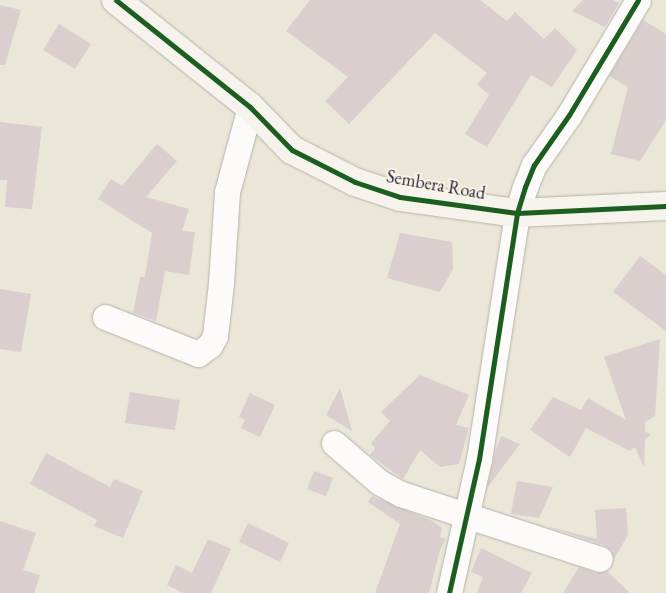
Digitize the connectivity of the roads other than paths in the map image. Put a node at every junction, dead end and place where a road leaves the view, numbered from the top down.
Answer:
1 (116, 0) edge
2 (638, 0) edge
3 (250, 107) junction
4 (666, 206) edge
5 (517, 213) junction
6 (105, 318) dead end
7 (334, 443) dead end
8 (467, 515) junction
9 (600, 559) dead end
10 (449, 593) edge

1 - 3 street, Sembera Road
2 - 5 street
3 - 5 street, Sembera Road
3 - 6 street
4 - 5 street, Sembera Road
5 - 8 street
7 - 8 street
8 - 9 street
8 - 10 street

